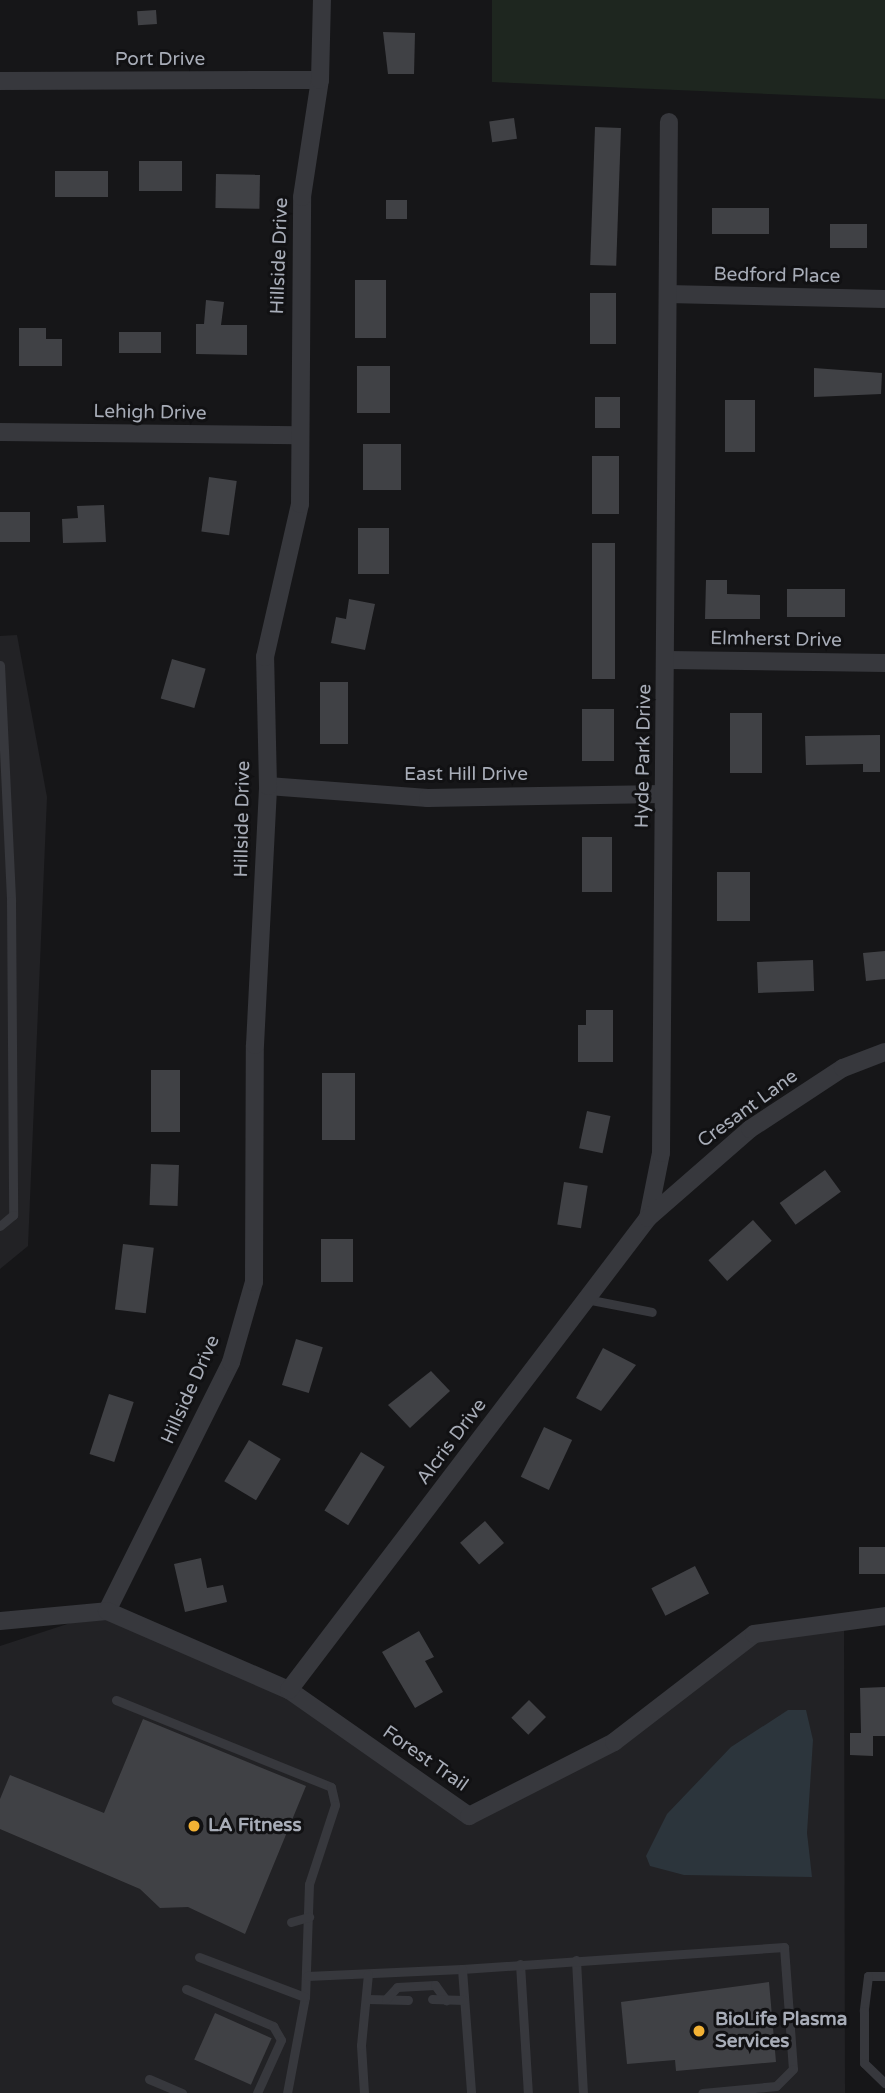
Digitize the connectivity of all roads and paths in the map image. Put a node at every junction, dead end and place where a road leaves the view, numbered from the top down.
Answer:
1 (322, 0) edge
2 (320, 80) junction
3 (0, 81) edge
4 (669, 122) dead end
5 (667, 295) junction
6 (885, 299) edge
7 (0, 432) edge
8 (299, 435) junction
9 (667, 660) junction
10 (885, 663) edge
11 (0, 666) edge
12 (268, 786) junction
13 (663, 794) junction
14 (885, 1052) edge
15 (648, 1218) junction
16 (0, 1226) edge
17 (586, 1299) junction
18 (652, 1312) dead end
19 (107, 1611) junction
20 (885, 1616) edge
21 (0, 1621) edge
22 (289, 1690) junction
23 (116, 1699) dead end
24 (309, 1917) junction
25 (291, 1922) dead end
26 (199, 1956) dead end
27 (576, 1960) junction
28 (520, 1964) junction
29 (462, 1969) junction
30 (368, 1973) junction
31 (307, 1976) junction
32 (885, 1976) edge
33 (186, 1989) dead end
34 (305, 1997) junction
35 (368, 1999) junction
36 (386, 1999) junction
37 (408, 2000) dead end
38 (432, 2000) dead end
39 (446, 2000) junction
40 (464, 2000) junction
41 (149, 2079) dead end
42 (885, 2083) edge
43 (182, 2093) edge
44 (257, 2093) edge
45 (287, 2093) edge
46 (364, 2093) edge
47 (471, 2093) edge
48 (528, 2093) edge
49 (583, 2093) edge
50 (702, 2093) edge

1 - 2 street, Hillside Drive
2 - 3 street, Port Drive
2 - 8 street, Hillside Drive
4 - 5 street, Hyde Park Drive
5 - 6 street, Bedford Place
5 - 9 street, Hyde Park Drive
7 - 8 street, Lehigh Drive
8 - 12 street, Hillside Drive
9 - 10 street, Elmherst Drive
9 - 13 street, Hyde Park Drive
11 - 16 lane
12 - 13 street, East Hill Drive
12 - 19 street, Hillside Drive
13 - 15 street, Hyde Park Drive
14 - 15 street, Cresant Lane
15 - 17 street, Alcris Drive
17 - 18 lane
17 - 22 street, Alcris Drive
19 - 21 street, Forest Trail
19 - 22 street, Forest Trail
20 - 22 street, Forest Trail
23 - 24 lane
24 - 25 lane
24 - 31 lane
26 - 34 lane
27 - 28 lane
27 - 49 lane
27 - 50 lane
28 - 29 lane
28 - 48 lane
29 - 30 lane
29 - 40 lane
30 - 31 lane
30 - 35 lane
31 - 34 lane
32 - 42 lane
33 - 44 lane
34 - 45 lane
35 - 36 lane
35 - 46 lane
36 - 37 lane
36 - 39 lane
38 - 39 lane
39 - 40 lane
40 - 47 lane
41 - 43 lane

